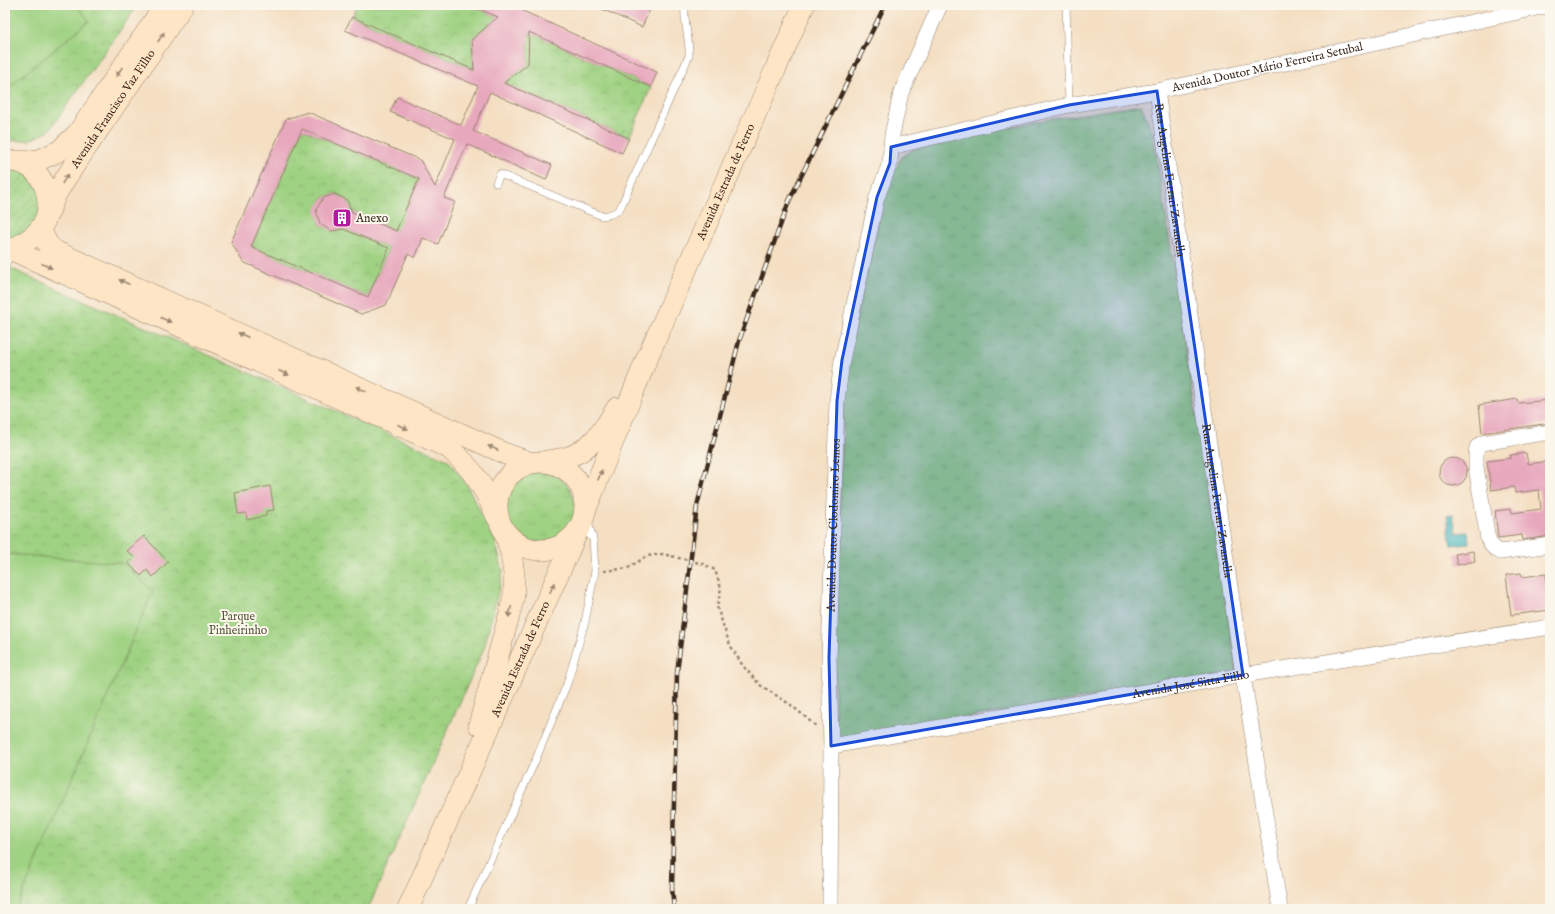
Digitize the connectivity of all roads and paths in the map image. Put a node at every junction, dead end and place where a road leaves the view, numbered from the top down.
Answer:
1 (165, 5) edge
2 (182, 5) edge
3 (685, 5) edge
4 (804, 5) edge
5 (940, 5) edge
6 (1066, 5) edge
7 (1550, 5) edge
8 (1157, 91) junction
9 (1069, 105) junction
10 (891, 147) junction
11 (11, 161) edge
12 (496, 183) dead end
13 (44, 222) junction
14 (7, 254) edge
15 (647, 358) junction
16 (1550, 432) edge
17 (538, 462) junction
18 (501, 525) junction
19 (586, 526) junction
20 (1550, 545) edge
21 (595, 571) junction
22 (1550, 627) edge
23 (1243, 675) junction
24 (831, 746) junction
25 (461, 789) junction
26 (408, 909) edge
27 (468, 909) edge
28 (830, 909) edge
29 (1280, 909) edge

1 -> 11 main road, Avenida Francisco Vaz Filho
13 -> 2 main road, Avenida Francisco Vaz Filho
3 - 12 lane
4 - 15 main road, Avenida Estrada de Ferro
5 - 10 street, Avenida Doutor Clodomiro Lemos
6 - 9 lane
7 - 8 street, Avenida Doutor Mário Ferreira Setubal
8 - 9 street, Avenida Doutor Mário Ferreira Setubal
8 - 23 street, Rua Angelina Ferrari Zavanella
9 - 10 street, Avenida Doutor Mário Ferreira Setubal
10 - 24 street, Avenida Doutor Clodomiro Lemos
11 - 13 main road
13 - 14 main road
17 -> 13 main road
14 -> 18 main road
15 - 17 main road, Avenida Estrada de Ferro
19 -> 15 main road, Avenida Estrada de Ferro
16 - 20 street
17 - 18 main road, Avenida Estrada de Ferro
17 - 19 main road
18 - 19 main road, Avenida Estrada de Ferro
18 -> 25 main road, Avenida Estrada de Ferro
19 - 21 lane
25 -> 19 main road, Avenida Estrada de Ferro
21 - 24 path
21 - 27 lane
22 - 23 street, Avenida José Sitta Filho
23 - 24 street, Avenida José Sitta Filho
23 - 29 street, Rua Angelina Ferrari Zavanella
24 - 28 street, Avenida Doutor Clodomiro Lemos
25 - 26 main road, Avenida Estrada de Ferro

